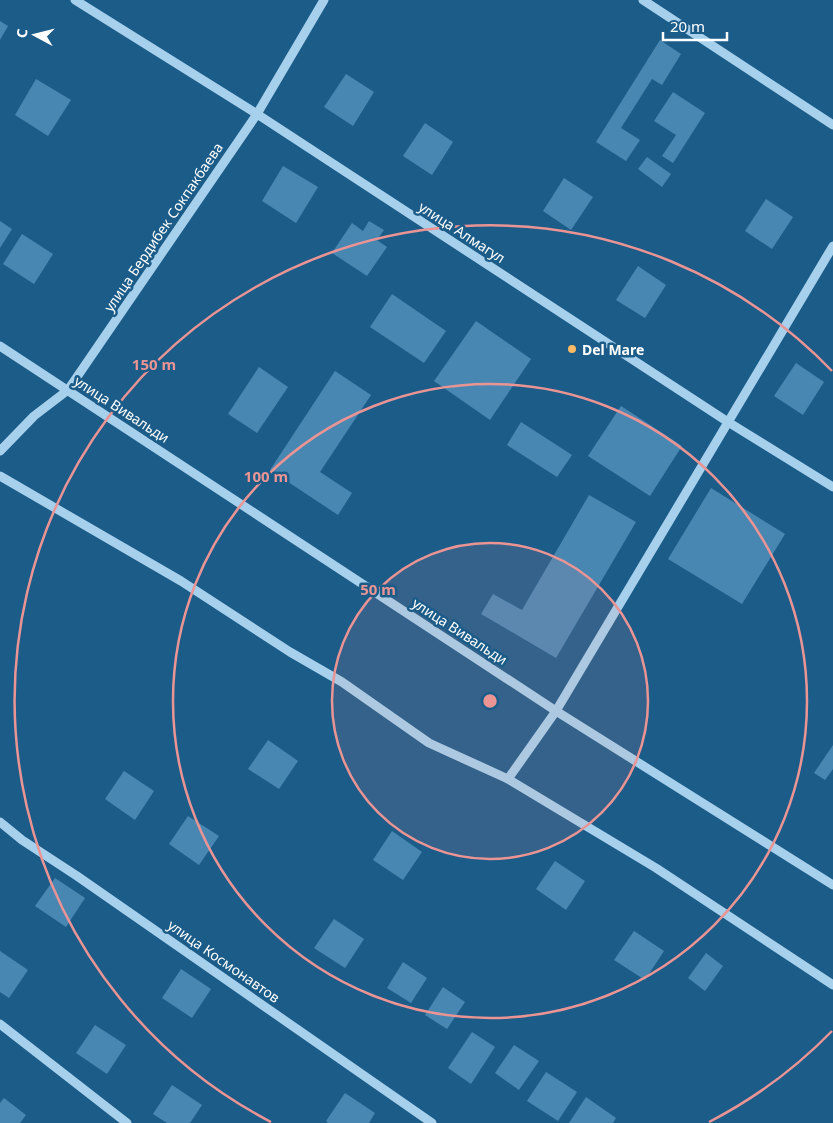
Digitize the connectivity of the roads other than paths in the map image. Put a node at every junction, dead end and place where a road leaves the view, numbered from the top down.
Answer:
1 (75, 0) edge
2 (324, 0) edge
3 (642, 0) edge
4 (257, 114) junction
5 (833, 124) edge
6 (833, 246) edge
7 (0, 346) edge
8 (68, 390) junction
9 (728, 422) junction
10 (0, 451) edge
11 (0, 476) edge
12 (833, 488) edge
13 (556, 711) junction
14 (508, 780) junction
15 (0, 822) edge
16 (833, 885) edge
17 (833, 985) edge
18 (0, 1024) edge
19 (127, 1123) edge
20 (432, 1123) edge

1 - 4 street, улица Алмагул
2 - 4 street, улица Бердибек Сокпакбаева
3 - 5 street
4 - 8 street, улица Бердибек Сокпакбаева
4 - 9 street, улица Алмагул
6 - 9 street
7 - 8 street, улица Вивальди
8 - 10 street, улица Бердибек Сокпакбаева
8 - 13 street, улица Вивальди
9 - 12 street, улица Алмагул
9 - 13 street
11 - 14 street
13 - 14 street
13 - 16 street, улица Вивальди
14 - 17 street
15 - 20 street, улица Космонавтов
18 - 19 street

